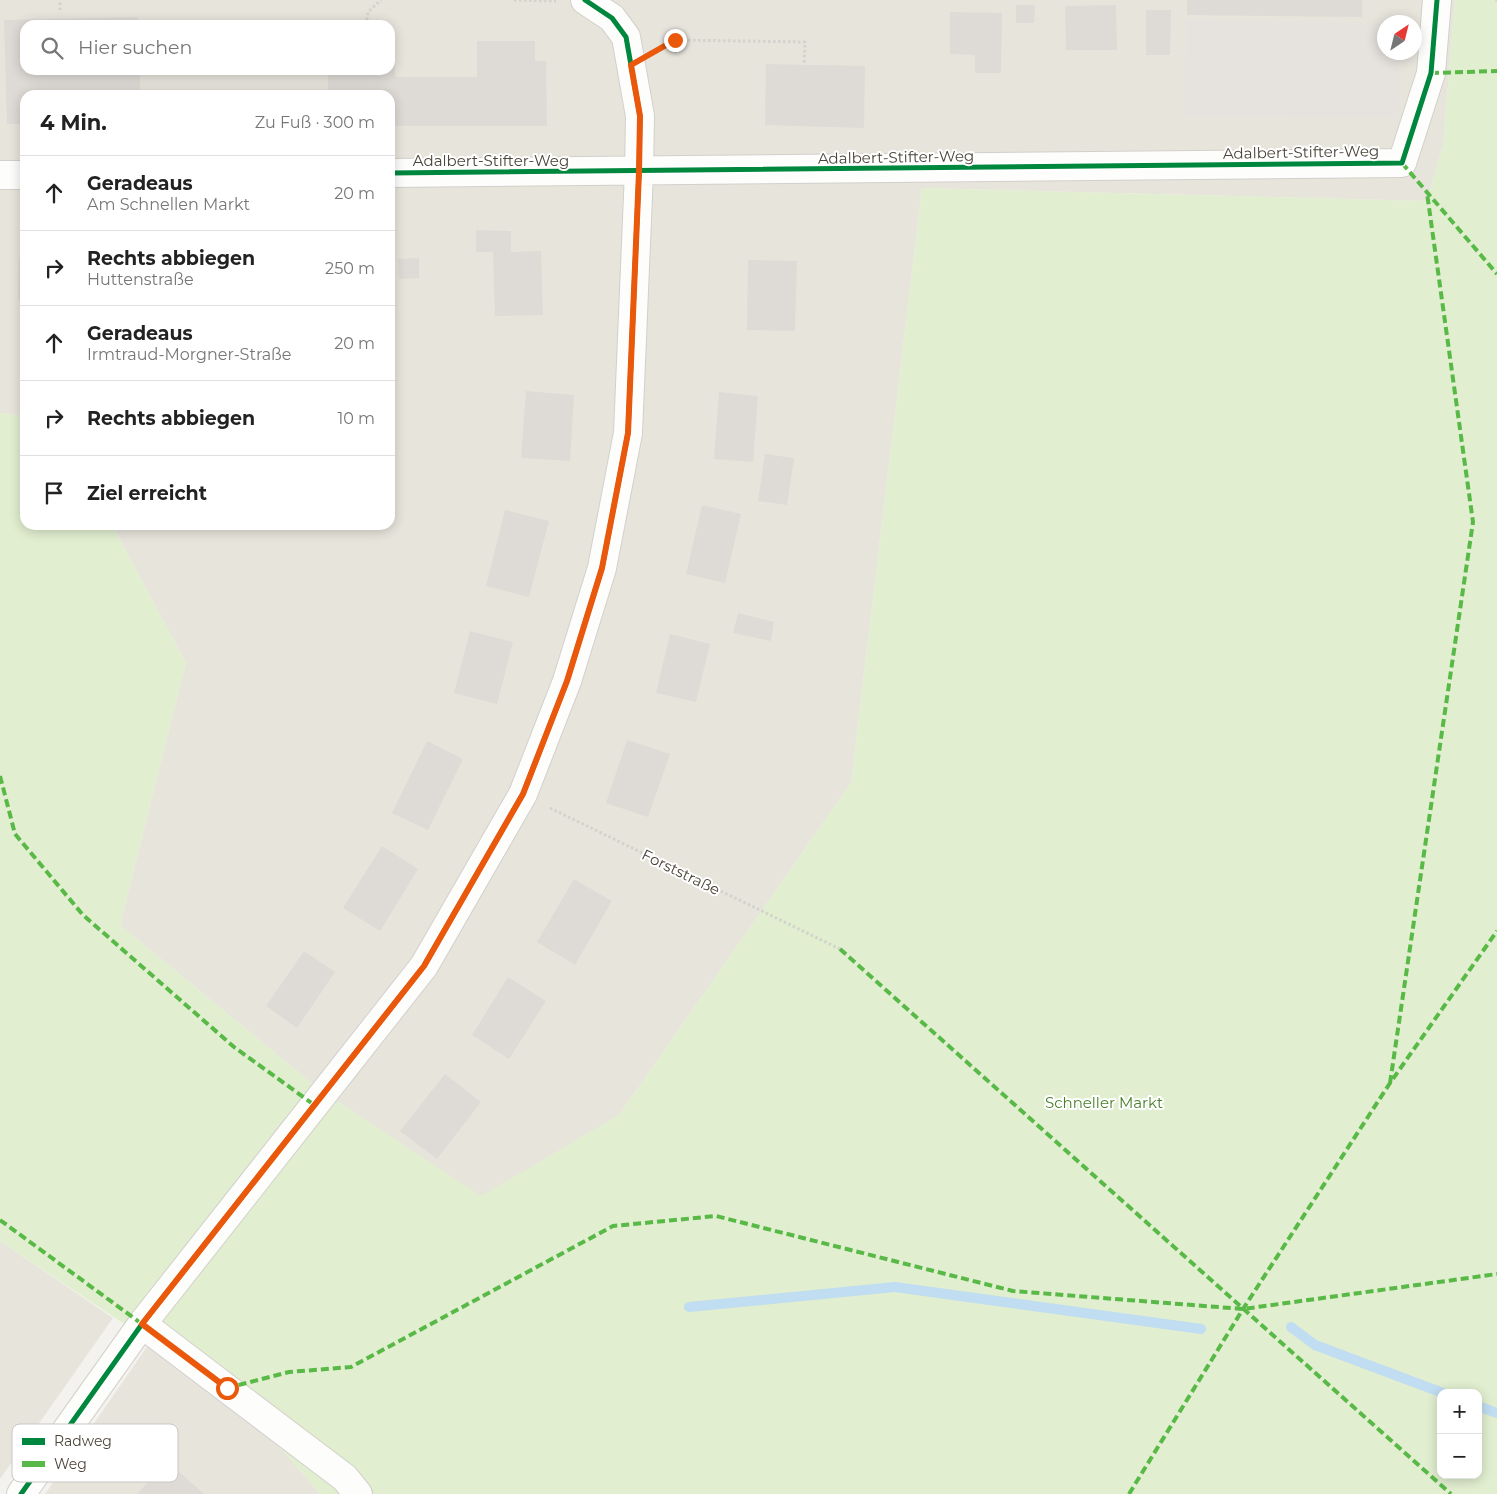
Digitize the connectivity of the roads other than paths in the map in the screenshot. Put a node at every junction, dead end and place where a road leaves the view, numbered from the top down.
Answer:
1 (1437, 0) edge
2 (586, 1) edge
3 (639, 172) junction
4 (395, 173) edge
5 (0, 175) edge
6 (20, 175) edge
7 (142, 1324) junction
8 (70, 1424) edge
9 (29, 1482) edge
10 (20, 1494) edge
11 (358, 1494) edge

1 - 3 street, Adalbert-Stifter-Weg
2 - 3 street
3 - 4 street, Adalbert-Stifter-Weg
3 - 7 street
5 - 6 street
7 - 8 street
7 - 11 street
9 - 10 street

